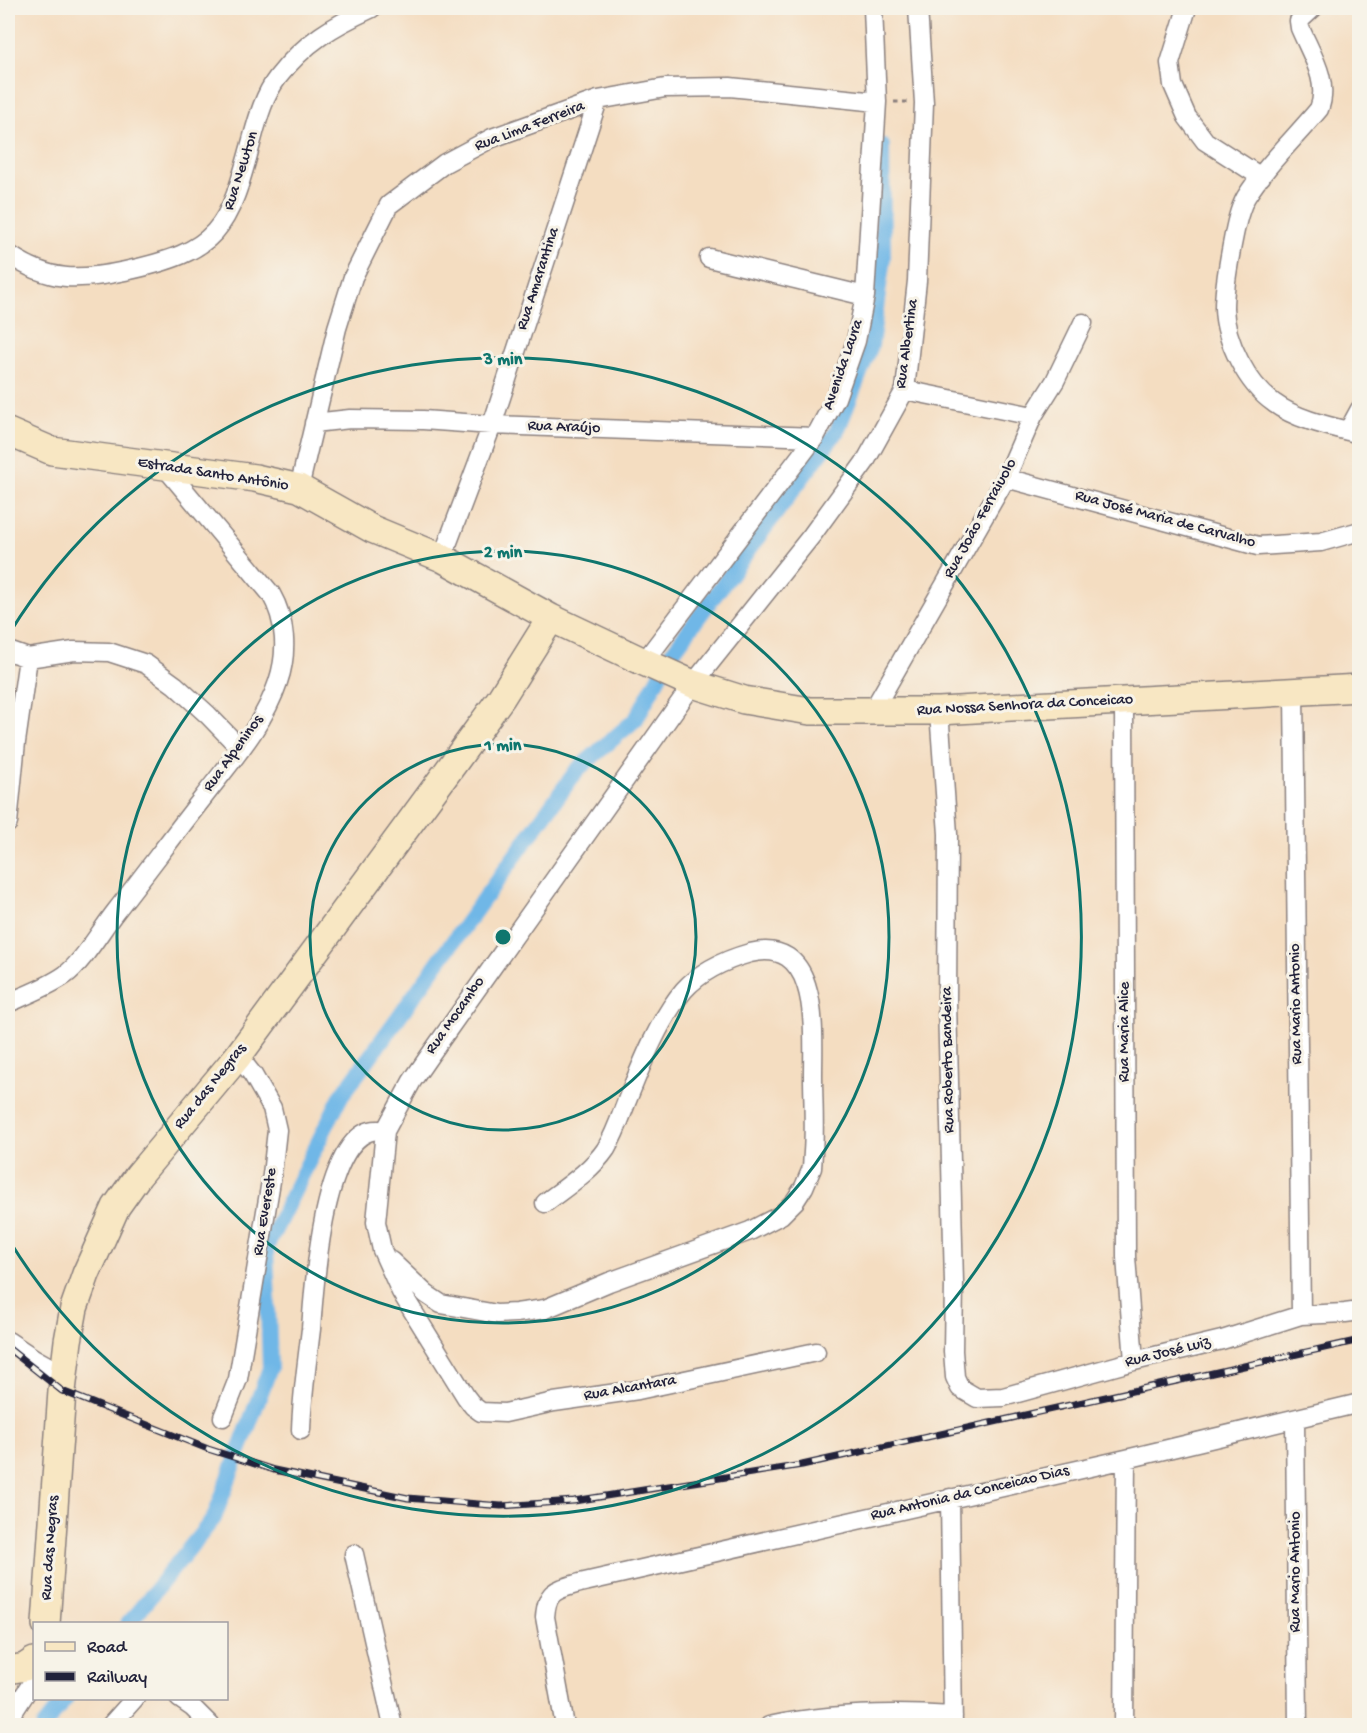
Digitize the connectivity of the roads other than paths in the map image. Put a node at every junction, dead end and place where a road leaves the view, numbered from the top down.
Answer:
1 (372, 8) edge
2 (873, 8) edge
3 (918, 8) edge
4 (1187, 8) edge
5 (1313, 8) edge
6 (598, 100) junction
7 (877, 102) junction
8 (1261, 177) junction
9 (8, 254) edge
10 (709, 258) dead end
11 (865, 296) junction
12 (1083, 323) dead end
13 (904, 390) junction
14 (1359, 409) edge
15 (1033, 416) junction
16 (314, 423) junction
17 (492, 425) junction
18 (1354, 432) edge
19 (10, 437) edge
20 (815, 437) junction
21 (165, 467) junction
22 (1006, 478) junction
23 (299, 488) junction
24 (1359, 531) edge
25 (442, 558) junction
26 (551, 618) junction
27 (8, 651) edge
28 (28, 658) junction
29 (669, 673) junction
30 (1359, 688) edge
31 (1294, 693) junction
32 (1124, 702) junction
33 (939, 711) junction
34 (872, 712) junction
35 (241, 749) junction
36 (8, 823) edge
37 (8, 1003) edge
38 (238, 1056) junction
39 (385, 1131) junction
40 (545, 1203) dead end
41 (382, 1250) junction
42 (1359, 1311) edge
43 (1301, 1315) junction
44 (8, 1341) edge
45 (816, 1352) dead end
46 (1134, 1360) junction
47 (64, 1375) junction
48 (457, 1382) joint
49 (977, 1398) joint
50 (1359, 1403) edge
51 (222, 1417) dead end
52 (1295, 1419) junction
53 (301, 1430) dead end
54 (1126, 1459) junction
55 (950, 1498) junction
56 (354, 1554) dead end
57 (46, 1622) edge
58 (33, 1662) edge
59 (8, 1670) edge
60 (33, 1682) edge
61 (133, 1700) edge
62 (182, 1700) edge
63 (8, 1720) edge
64 (953, 1721) edge
65 (110, 1725) edge
66 (211, 1725) edge
67 (393, 1725) edge
68 (565, 1725) edge
69 (769, 1725) edge
70 (1124, 1725) edge
71 (1298, 1725) edge

1 - 9 street, Rua Newton
2 - 7 street, Avenida Laura
3 - 13 street, Rua Albertina
4 - 8 street
5 - 8 street
6 - 7 street, Rua Lima Ferreira
6 - 16 street, Rua Lima Ferreira
6 - 17 street, Rua Amarantina
7 - 11 street, Avenida Laura
8 - 18 street
10 - 11 street
11 - 20 street, Avenida Laura
12 - 15 street, Rua João Ferraiuolo
13 - 15 street
13 - 29 street, Rua Albertina
14 - 18 street
15 - 22 street, Rua João Ferraiuolo
16 - 17 street, Rua Araújo
16 - 23 street, Rua Lima Ferreira
17 - 20 street, Rua Araújo
17 - 25 street, Rua Amarantina
19 - 21 main road, Estrada Santo Antônio
20 - 29 street, Avenida Laura
21 - 23 main road, Estrada Santo Antônio
21 - 35 street, Rua Alpeninos
22 - 24 street, Rua José Maria de Carvalho
22 - 34 street, Rua João Ferraiuolo
23 - 25 main road, Estrada Santo Antônio
25 - 26 main road, Estrada Santo Antônio
26 - 29 main road, Estrada Santo Antônio
26 - 38 main road, Rua das Negras
27 - 28 street
28 - 35 street
28 - 36 street
29 - 34 main road, Rua Nossa Senhora da Conceicao
29 - 39 street, Rua Mocambo
30 - 31 main road, Rua Nossa Senhora da Conceicao
31 - 32 main road, Rua Nossa Senhora da Conceicao
31 - 43 street, Rua Mario Antonio
32 - 33 main road, Rua Nossa Senhora da Conceicao
32 - 46 street, Rua Maria Alice
33 - 34 main road, Rua Nossa Senhora da Conceicao
33 - 49 street, Rua Roberto Bandeira
35 - 37 street, Rua Alpeninos
38 - 47 main road, Rua das Negras
38 - 51 street, Rua Evereste
39 - 41 street, Rua Mocambo
39 - 53 street
40 - 41 street
41 - 48 street, Rua Mocambo
42 - 43 street, Rua José Luiz
43 - 46 street, Rua José Luiz
44 - 47 street
45 - 48 street, Rua Alcantara
46 - 49 street, Rua José Luiz
47 - 57 main road, Rua das Negras
50 - 52 street, Rua Antonia da Conceicao Dias
52 - 54 street, Rua Antonia da Conceicao Dias
52 - 71 street, Rua Mario Antonio
54 - 55 street, Rua Antonia da Conceicao Dias
54 - 70 street
55 - 64 street
55 - 68 street, Rua Antonia da Conceicao Dias
56 - 67 street
58 - 59 main road
60 - 63 street
61 - 65 street
62 - 66 street
64 - 69 street

